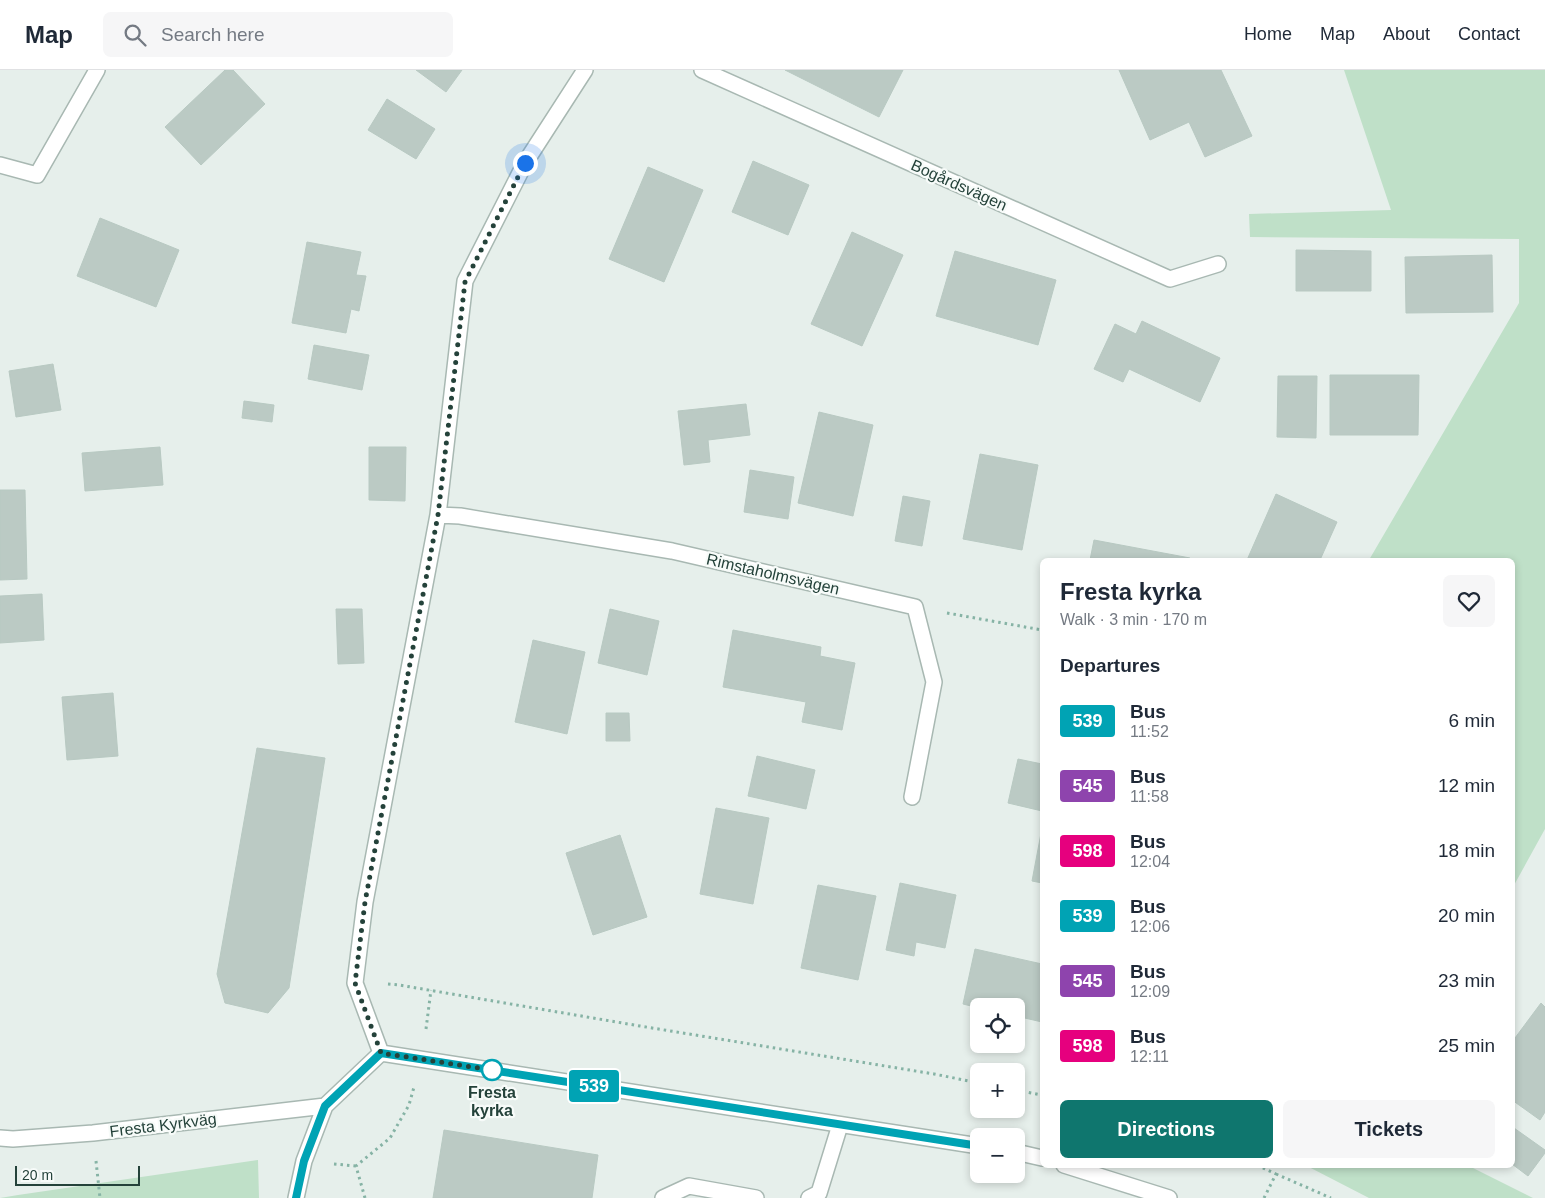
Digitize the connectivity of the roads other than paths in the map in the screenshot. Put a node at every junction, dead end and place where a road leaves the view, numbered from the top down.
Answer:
1 (97, 70) edge
2 (585, 70) edge
3 (702, 70) edge
4 (0, 165) edge
5 (1218, 264) dead end
6 (438, 515) junction
7 (912, 797) dead end
8 (381, 1053) junction
9 (325, 1106) junction
10 (840, 1125) junction
11 (0, 1138) edge
12 (970, 1145) edge
13 (1025, 1154) edge
14 (1040, 1158) edge
15 (1073, 1168) edge
16 (296, 1198) edge
17 (663, 1198) edge
18 (756, 1198) edge
19 (809, 1198) edge
20 (1168, 1198) edge

1 - 4 street
2 - 6 street
3 - 5 street, Bogårdsvägen
6 - 7 street, Rimstaholmsvägen
6 - 8 street
8 - 9 street
8 - 10 street
9 - 11 street, Fresta Kyrkväg
9 - 16 street
10 - 12 street
10 - 19 street
13 - 14 street
15 - 20 street
17 - 18 street

